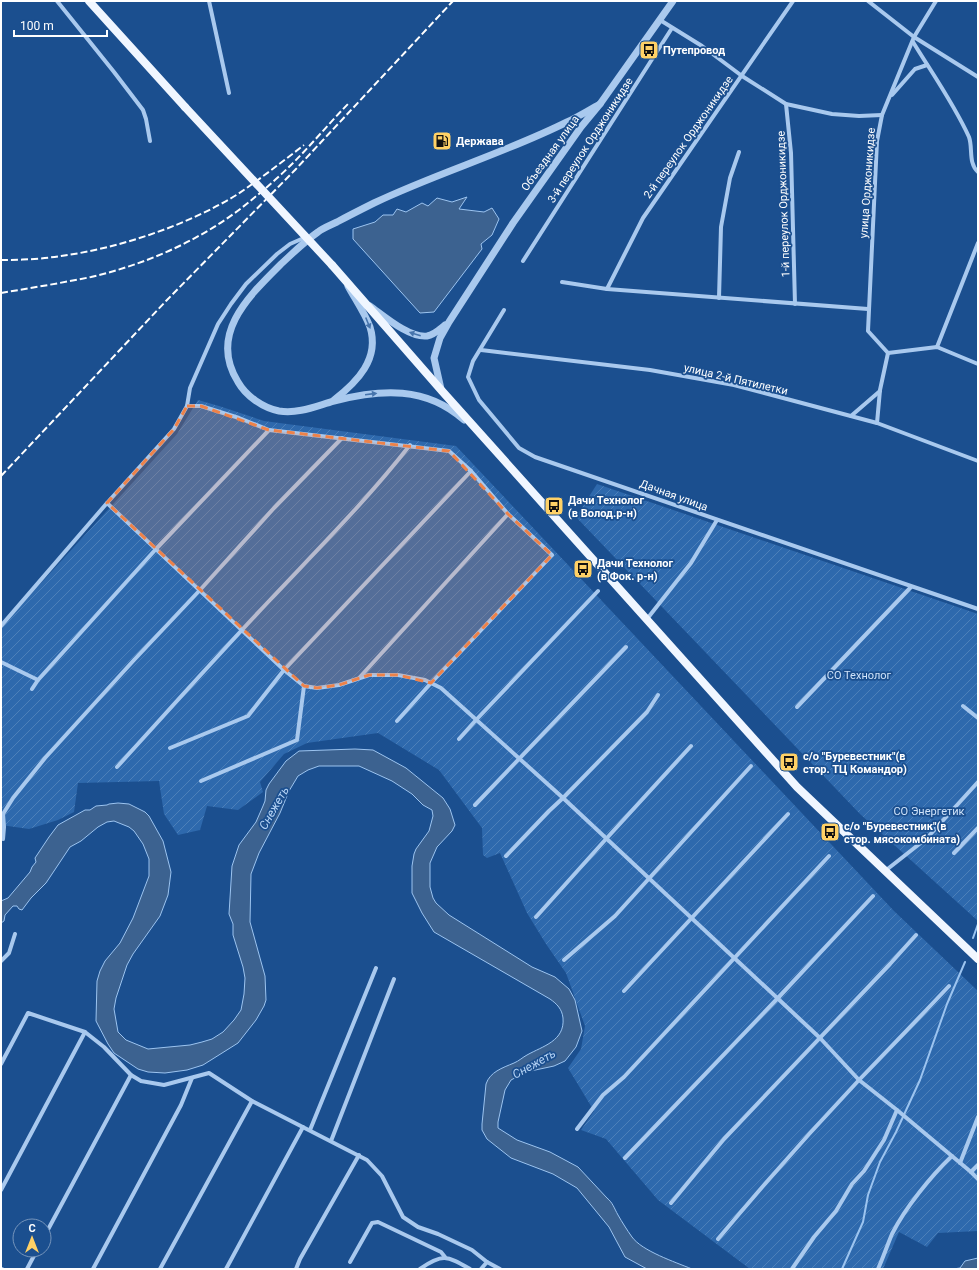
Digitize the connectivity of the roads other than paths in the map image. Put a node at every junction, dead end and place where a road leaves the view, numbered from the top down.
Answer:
1 (57, 1) edge
2 (89, 1) edge
3 (209, 1) edge
4 (673, 1) edge
5 (793, 1) edge
6 (868, 1) edge
7 (936, 1) edge
8 (660, 20) junction
9 (672, 28) junction
10 (914, 39) junction
11 (927, 65) junction
12 (742, 76) junction
13 (978, 77) edge
14 (230, 93) dead end
15 (889, 98) junction
16 (600, 104) junction
17 (786, 104) junction
18 (882, 115) junction
19 (573, 119) junction
20 (581, 127) junction
21 (150, 140) dead end
22 (739, 152) dead end
23 (978, 172) edge
24 (319, 231) junction
25 (978, 243) edge
26 (524, 261) dead end
27 (342, 277) junction
28 (562, 282) dead end
29 (607, 289) junction
30 (719, 298) junction
31 (364, 302) junction
32 (795, 304) junction
33 (868, 309) junction
34 (504, 310) dead end
35 (449, 322) junction
36 (937, 347) junction
37 (481, 350) junction
38 (888, 353) junction
39 (978, 364) edge
40 (880, 390) junction
41 (442, 391) junction
42 (333, 402) junction
43 (188, 406) junction
44 (851, 416) junction
45 (877, 423) junction
46 (269, 430) junction
47 (479, 433) junction
48 (342, 438) junction
49 (410, 446) junction
50 (978, 461) edge
51 (471, 471) junction
52 (107, 503) junction
53 (508, 514) junction
54 (717, 520) junction
55 (156, 549) junction
56 (911, 587) junction
57 (200, 590) junction
58 (598, 591) dead end
59 (978, 610) edge
60 (647, 619) junction
61 (1, 626) edge
62 (242, 630) junction
63 (626, 647) dead end
64 (1, 662) edge
65 (284, 670) junction
66 (359, 678) junction
67 (38, 680) junction
68 (431, 683) junction
69 (304, 686) junction
70 (32, 689) dead end
71 (658, 695) dead end
72 (963, 706) dead end
73 (797, 707) dead end
74 (978, 718) edge
75 (476, 720) junction
76 (397, 721) dead end
77 (459, 739) dead end
78 (691, 746) dead end
79 (170, 748) dead end
80 (519, 759) junction
81 (750, 766) dead end
82 (117, 767) dead end
83 (201, 781) dead end
84 (978, 782) edge
85 (563, 798) junction
86 (475, 806) dead end
87 (788, 814) dead end
88 (978, 828) edge
89 (606, 838) junction
90 (3, 839) dead end
91 (954, 854) dead end
92 (506, 856) dead end
93 (829, 856) dead end
94 (885, 872) junction
95 (649, 879) junction
96 (873, 896) dead end
97 (536, 918) dead end
98 (691, 918) junction
99 (15, 934) dead end
100 (916, 935) dead end
101 (734, 958) junction
102 (978, 959) edge
103 (564, 960) dead end
104 (1, 961) edge
105 (376, 968) dead end
106 (394, 979) dead end
107 (948, 986) dead end
108 (624, 991) dead end
109 (778, 999) junction
110 (85, 1032) junction
111 (820, 1038) junction
112 (1, 1064) edge
113 (131, 1075) junction
114 (192, 1078) junction
115 (859, 1080) junction
116 (252, 1101) junction
117 (897, 1110) junction
118 (978, 1117) edge
119 (303, 1127) junction
120 (577, 1129) dead end
121 (310, 1130) junction
122 (331, 1141) junction
123 (359, 1155) junction
124 (952, 1156) junction
125 (625, 1158) dead end
126 (960, 1163) junction
127 (978, 1165) edge
128 (971, 1172) junction
129 (978, 1179) edge
130 (1, 1190) edge
131 (671, 1202) dead end
132 (52, 1222) edge
133 (718, 1239) dead end
134 (445, 1257) junction
135 (33, 1258) edge
136 (350, 1262) dead end
137 (487, 1262) junction
138 (27, 1269) edge
139 (93, 1269) edge
140 (160, 1269) edge
141 (226, 1269) edge
142 (296, 1269) edge
143 (420, 1269) edge
144 (470, 1269) edge
145 (481, 1269) edge
146 (500, 1269) edge
147 (792, 1269) edge
148 (878, 1269) edge

1 - 21 street
2 - 27 main road, bridge
3 - 14 street
4 - 8 street, Объездная улица
5 - 12 street, 2-й переулок Орджоникидзе
6 - 10 street
7 - 10 street, улица Орджоникидзе
8 - 9 street
8 - 16 street, Объездная улица
9 - 12 street
9 - 26 street, 3-й переулок Орджоникидзе
10 - 11 street
10 - 13 street
10 - 15 street, улица Орджоникидзе
11 - 15 street
11 - 23 street
12 - 17 street
12 - 29 street, 2-й переулок Орджоникидзе
15 - 18 street, улица Орджоникидзе
16 - 19 street
16 - 20 street, Объездная улица
17 - 18 street
17 - 32 street, 1-й переулок Орджоникидзе
18 - 33 street, улица Орджоникидзе
19 - 20 street
19 - 24 street
20 - 35 street, Объездная улица
22 - 30 street
24 - 42 street
24 - 43 street
25 - 36 street
27 - 31 main road
27 -> 42 street
28 - 29 street
29 - 30 street
30 - 32 street
35 -> 31 street
31 - 41 main road
32 - 33 street
33 - 38 street, улица Орджоникидзе
34 - 37 street, Дачная улица
35 - 41 street, Объездная улица
36 - 38 street
36 - 39 street
37 - 44 street, улица 2-й Пятилетки
37 - 54 street, Дачная улица
38 - 40 street
40 - 44 street
40 - 45 street
41 - 47 main road
42 -> 47 street
43 - 46 street
43 - 52 street
44 - 45 street, улица 2-й Пятилетки
45 - 50 street, улица 2-й Пятилетки
46 - 48 street
46 - 55 street
47 - 60 main road
48 - 49 street
48 - 57 street
49 - 51 street
49 - 62 street
51 - 53 street
51 - 65 street
52 - 55 street
52 - 61 street
53 - 66 street
53 - 68 street
54 - 56 street, Дачная улица
54 - 60 street
55 - 57 street
55 - 67 street
56 - 59 street, Дачная улица
56 - 73 street
57 - 62 street
57 - 90 street
58 - 75 street
60 - 94 main road
62 - 65 street
62 - 82 street
63 - 80 street
64 - 67 street
65 - 69 street
65 - 79 street
66 - 68 street
66 - 69 street
67 - 70 street
68 - 75 street
68 - 76 street
69 - 83 street
71 - 85 street
72 - 74 street
75 - 77 street
75 - 80 street
78 - 89 street
80 - 85 street
80 - 86 street
81 - 95 street
84 - 94 street
85 - 89 street
85 - 92 street
87 - 98 street
88 - 91 street
89 - 95 street
89 - 97 street
93 - 101 street
94 - 102 main road
95 - 98 street
95 - 103 street
96 - 109 street
98 - 101 street
98 - 108 street
99 - 104 street
100 - 111 street
101 - 109 street
101 - 120 street
105 - 121 street
106 - 122 street
107 - 115 street
109 - 111 street
109 - 125 street
110 - 112 street
110 - 113 street
110 - 130 street
111 - 115 street
111 - 131 street
113 - 114 street
113 - 132 street
114 - 116 street
114 - 139 street
115 - 117 street
115 - 133 street
116 - 119 street
116 - 140 street
117 - 124 street
117 - 147 street
118 - 126 street
119 - 121 street
119 - 141 street
121 - 122 street
122 - 123 street
123 - 137 street
123 - 142 street
124 - 126 street
124 - 148 street
126 - 128 street
127 - 128 street
128 - 129 street
134 - 136 street
134 - 143 street
134 - 144 street
135 - 138 street
137 - 145 street
137 - 146 street

